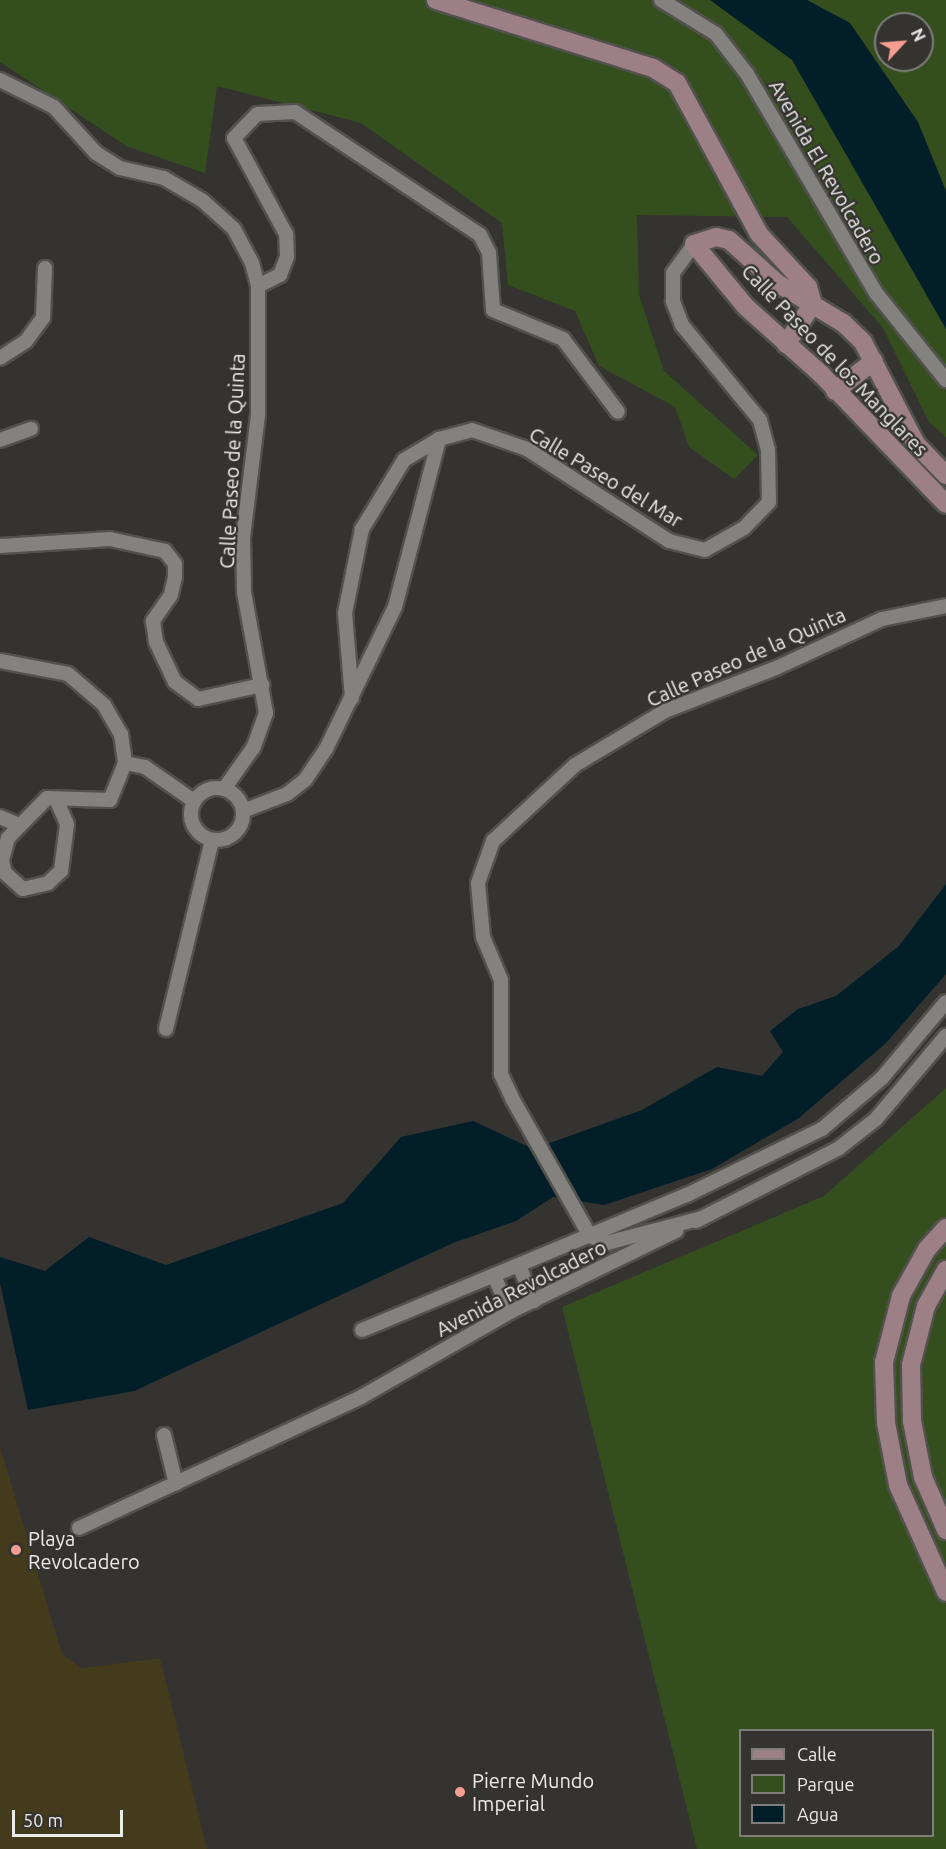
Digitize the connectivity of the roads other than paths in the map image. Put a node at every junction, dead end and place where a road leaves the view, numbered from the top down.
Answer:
1 (436, 0) edge
2 (661, 0) edge
3 (0, 80) edge
4 (694, 244) junction
5 (45, 268) dead end
6 (258, 286) junction
7 (813, 304) junction
8 (786, 344) junction
9 (0, 357) edge
10 (874, 361) junction
11 (946, 380) edge
12 (835, 391) junction
13 (618, 412) dead end
14 (31, 429) dead end
15 (439, 439) junction
16 (0, 440) edge
17 (946, 475) edge
18 (946, 504) edge
19 (0, 546) edge
20 (946, 606) edge
21 (0, 661) edge
22 (262, 684) junction
23 (352, 698) junction
24 (125, 763) junction
25 (224, 789) junction
26 (56, 799) junction
27 (194, 801) junction
28 (243, 811) junction
29 (0, 818) edge
30 (20, 825) junction
31 (212, 841) junction
32 (945, 1006) edge
33 (166, 1029) dead end
34 (946, 1036) edge
35 (702, 1218) junction
36 (946, 1227) edge
37 (590, 1236) junction
38 (520, 1268) junction
39 (946, 1270) edge
40 (495, 1278) junction
41 (534, 1300) junction
42 (510, 1312) junction
43 (362, 1330) dead end
44 (164, 1435) dead end
45 (176, 1484) junction
46 (79, 1528) dead end
47 (946, 1530) edge
48 (946, 1592) edge

1 - 7 main road, Calle Paseo de los Manglares
2 - 11 street, Avenida El Revolcadero
3 - 6 street, Calle Paseo de la Quinta
4 - 7 main road, Calle Paseo de los Manglares
4 - 8 main road, Calle Paseo de los Manglares
4 - 15 street, Calle Paseo del Mar
5 - 9 street
6 - 13 street
6 - 22 street, Calle Paseo de la Quinta
7 - 8 main road
7 - 10 main road, Calle Paseo de los Manglares
8 - 12 main road, Calle Paseo de los Manglares
10 - 12 main road
10 - 17 main road, Calle Paseo de los Manglares
12 - 18 main road, Calle Paseo de los Manglares
14 - 16 street
15 - 23 street
15 - 23 street, Calle Paseo del Mar
19 - 22 street
20 - 37 street, Calle Paseo de la Quinta
21 - 24 street
22 - 25 street, Calle Paseo de la Quinta
23 - 28 street
24 - 26 street
24 - 27 street
25 - 27 street
25 - 28 street
26 - 30 street
26 - 30 street
27 - 31 street
28 - 31 street
29 - 30 street
31 - 33 street
32 - 37 street, Avenida Revolcadero
34 - 35 street, Avenida Revolcadero
35 - 37 street
35 - 41 street, Avenida Revolcadero
36 - 48 main road
37 - 38 street, Avenida Revolcadero
38 - 40 street, Avenida Revolcadero
38 - 41 street
39 - 47 main road
40 - 42 street
40 - 43 street, Avenida Revolcadero
41 - 42 street, Avenida Revolcadero
42 - 45 street, Avenida Revolcadero
44 - 45 street
45 - 46 street, Avenida Revolcadero

